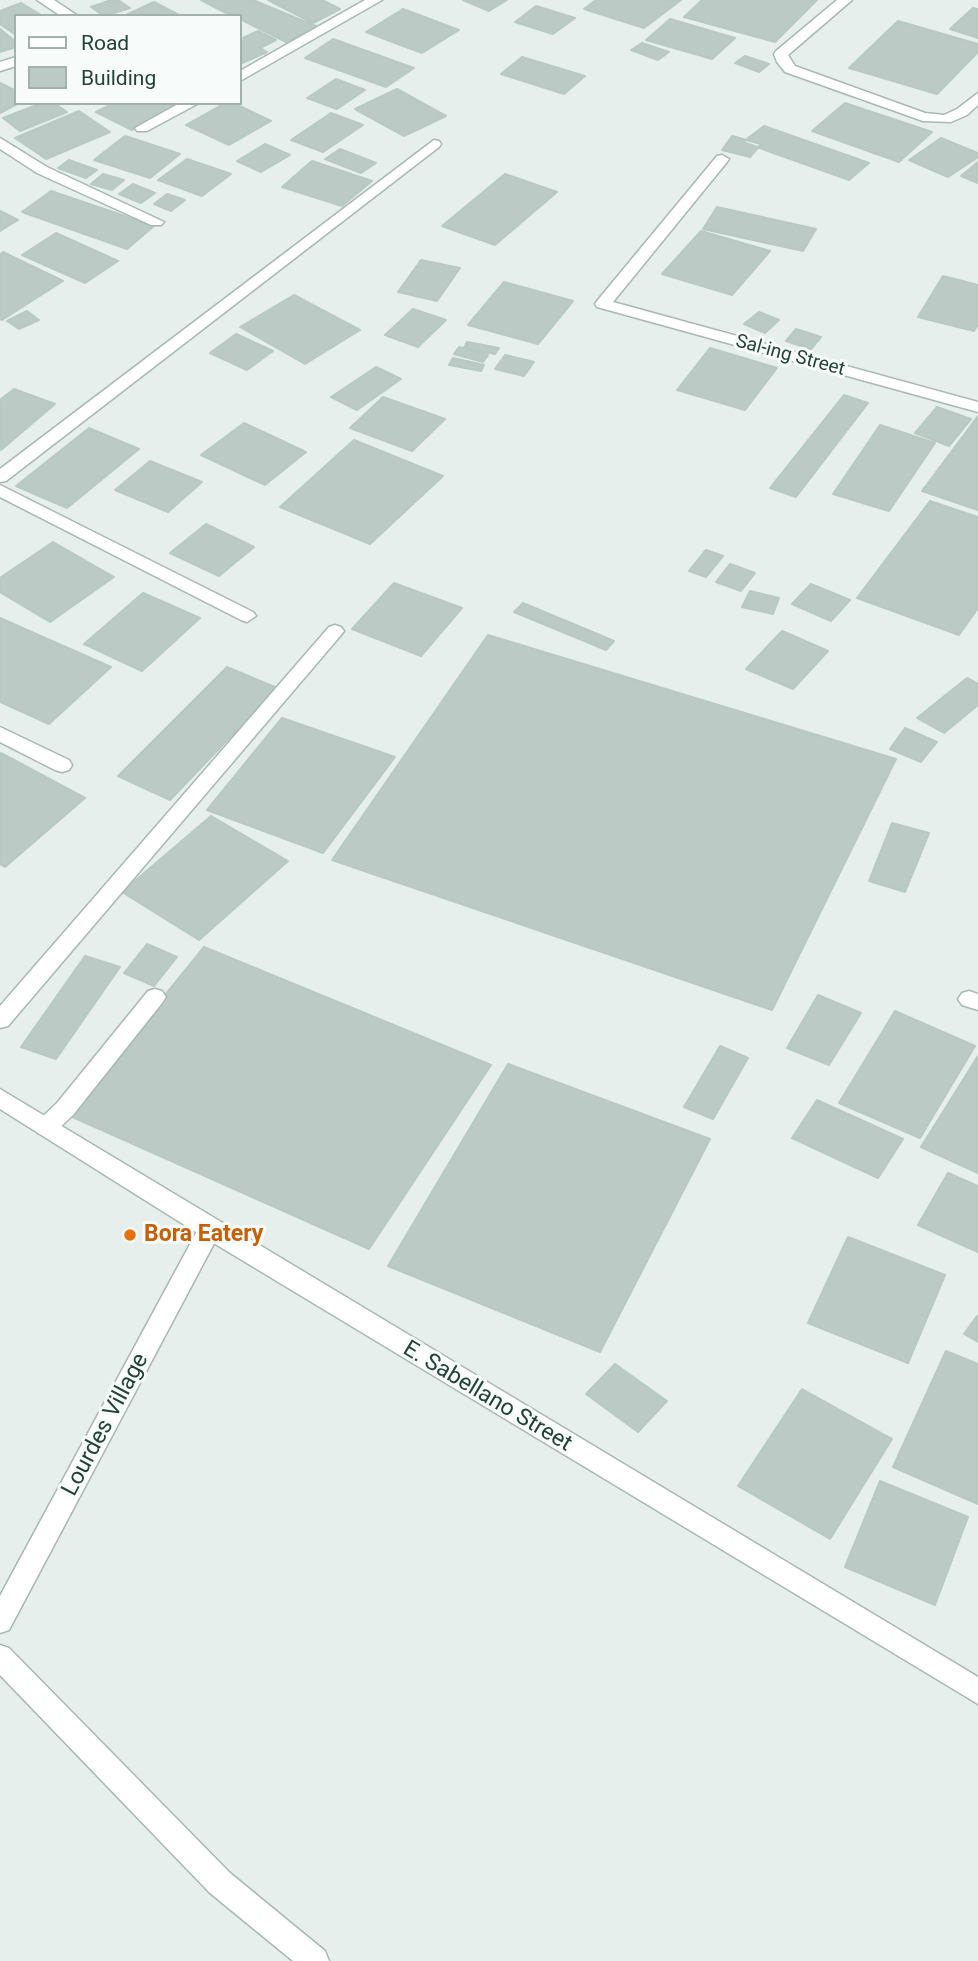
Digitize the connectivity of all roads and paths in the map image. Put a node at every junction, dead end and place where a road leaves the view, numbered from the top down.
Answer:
1 (44, 0) edge
2 (374, 0) edge
3 (845, 0) edge
4 (68, 14) edge
5 (242, 76) edge
6 (978, 97) edge
7 (188, 105) edge
8 (142, 128) dead end
9 (0, 142) edge
10 (434, 144) dead end
11 (722, 159) dead end
12 (156, 222) dead end
13 (978, 407) edge
14 (0, 477) edge
15 (0, 490) edge
16 (247, 616) dead end
17 (335, 631) dead end
18 (0, 734) edge
19 (62, 765) dead end
20 (155, 997) dead end
21 (0, 1020) edge
22 (0, 1098) edge
23 (46, 1127) junction
24 (210, 1229) junction
25 (0, 1621) edge
26 (0, 1657) edge
27 (978, 1691) edge
28 (315, 1961) edge

1 - 4 street
2 - 5 street
3 - 6 street
7 - 8 street
9 - 12 street
10 - 14 street
11 - 13 street, Sal-ing Street
15 - 16 street
17 - 21 street
18 - 19 street
20 - 23 street
22 - 23 street, E. Sabellano Street
23 - 24 street, E. Sabellano Street
24 - 25 street, Lourdes Village
24 - 27 street, E. Sabellano Street
26 - 28 street

